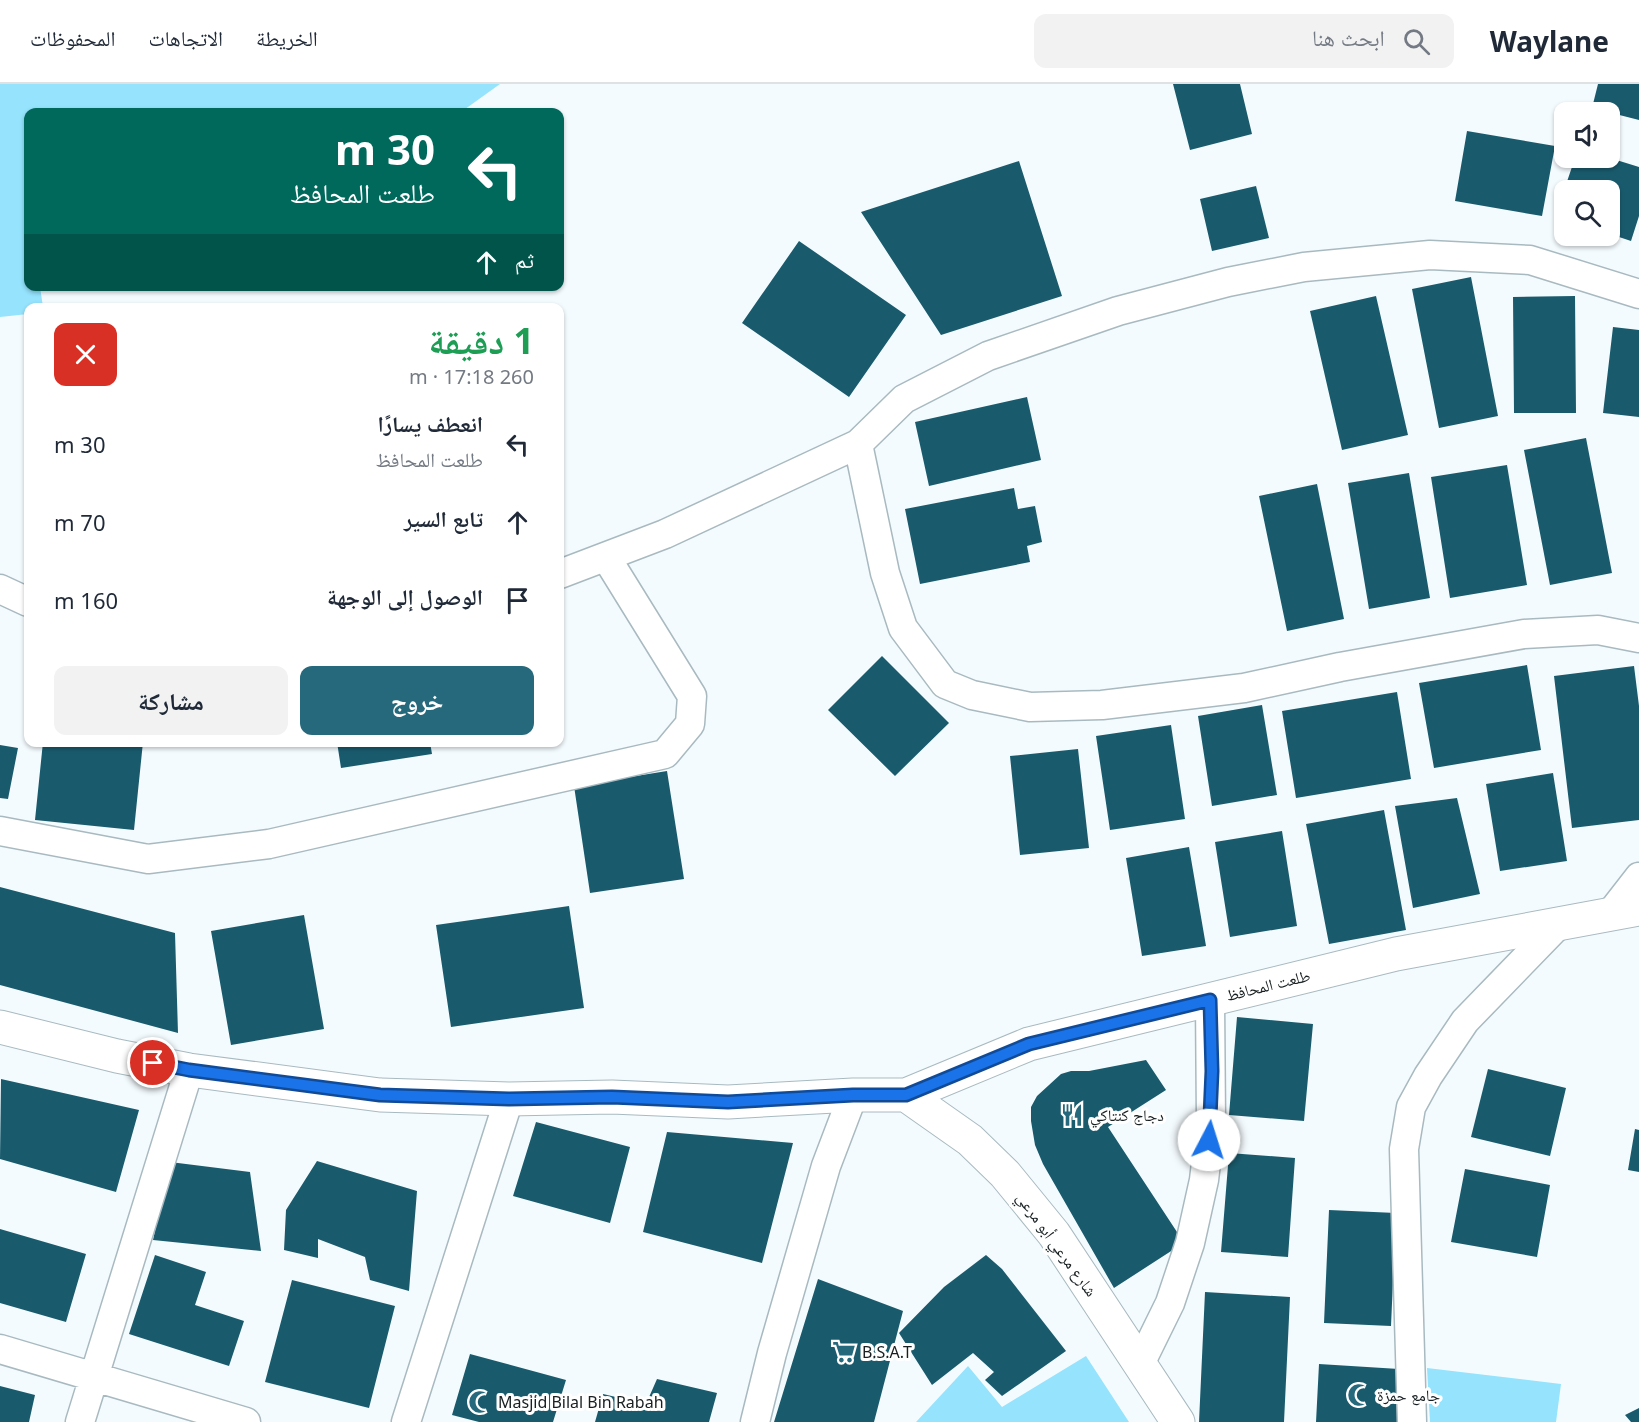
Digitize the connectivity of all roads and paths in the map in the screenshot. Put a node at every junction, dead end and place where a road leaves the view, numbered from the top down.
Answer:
1 (1639, 294) edge
2 (858, 444) junction
3 (606, 557) junction
4 (564, 573) edge
5 (0, 589) edge
6 (24, 600) edge
7 (1639, 638) edge
8 (0, 831) edge
9 (1639, 877) edge
10 (1625, 911) edge
11 (1558, 925) junction
12 (1210, 1000) junction
13 (0, 1027) edge
14 (189, 1070) junction
15 (853, 1095) junction
16 (906, 1095) junction
17 (509, 1099) junction
18 (0, 1349) edge
19 (1140, 1364) junction
20 (94, 1377) junction
21 (80, 1422) edge
22 (246, 1422) edge
23 (406, 1422) edge
24 (755, 1422) edge
25 (1178, 1422) edge
26 (1412, 1422) edge

1 - 2 street
2 - 3 street
2 - 7 street
3 - 4 street
3 - 8 street
5 - 6 street
9 - 10 street
10 - 11 main road, طلعت المحافظ
11 - 12 main road, طلعت المحافظ
11 - 26 street
12 - 16 main road, طلعت المحافظ
12 - 19 street
13 - 14 main road
14 - 17 main road
14 - 20 street
15 - 16 main road
15 - 17 main road
15 - 24 street
16 - 19 main road, شارع مرعي أبو مرعي
17 - 23 street
18 - 20 street
19 - 25 main road, شارع مرعي أبو مرعي
20 - 21 street
20 - 22 street

